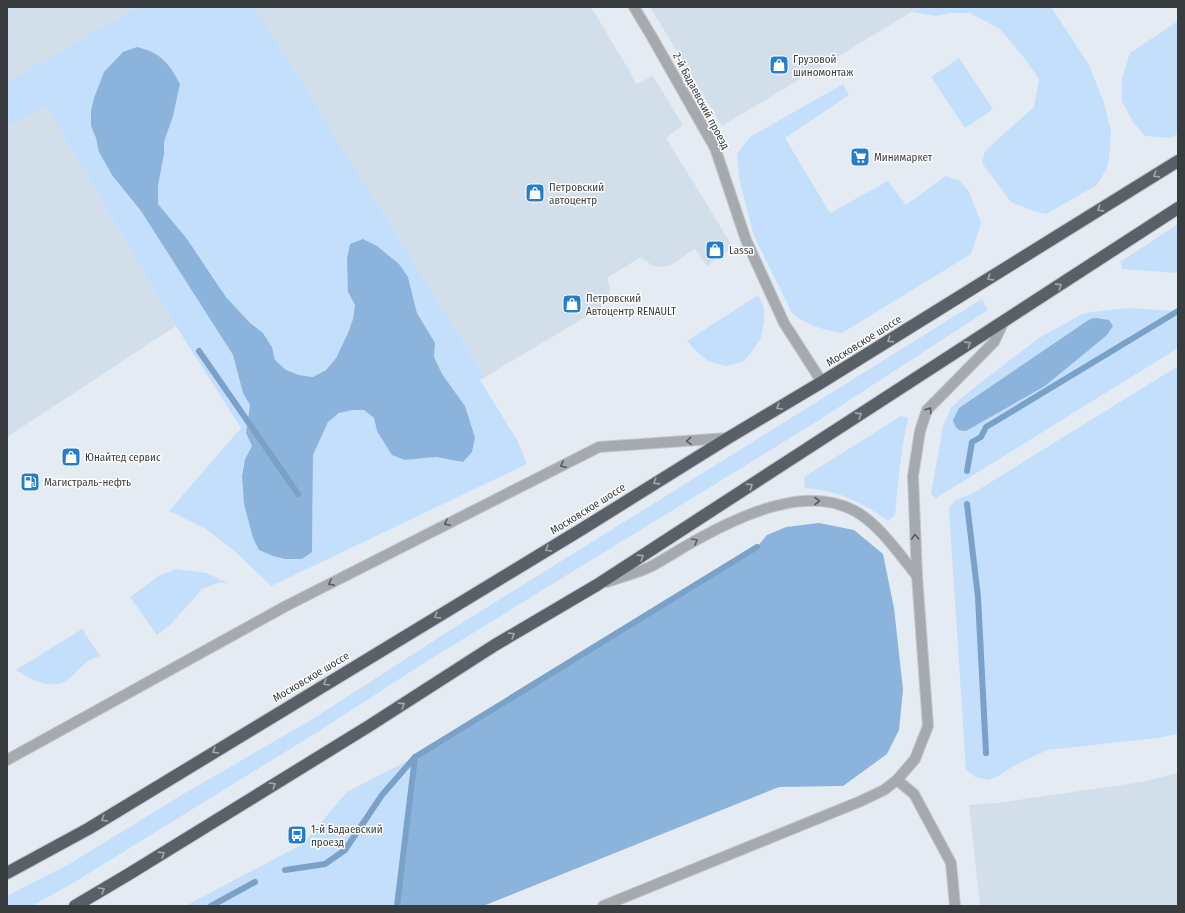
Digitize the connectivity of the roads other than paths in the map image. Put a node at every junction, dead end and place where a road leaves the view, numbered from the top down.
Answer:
1 (634, 7) edge
2 (1178, 161) edge
3 (1178, 208) edge
4 (1004, 321) junction
5 (822, 382) junction
6 (728, 438) junction
7 (917, 576) junction
8 (597, 585) junction
9 (7, 760) edge
10 (897, 780) junction
11 (7, 873) edge
12 (75, 906) edge
13 (603, 906) edge
14 (955, 906) edge

1 - 5 street, 2-й Бадаевский проезд
2 -> 5 highway, Московское шоссе
4 -> 3 highway
7 -> 4 street
8 -> 4 highway
5 -> 6 highway, Московское шоссе
6 -> 9 street
6 -> 11 highway, Московское шоссе
8 -> 7 street
7 - 10 street
12 -> 8 highway
10 - 13 street
10 - 14 street

